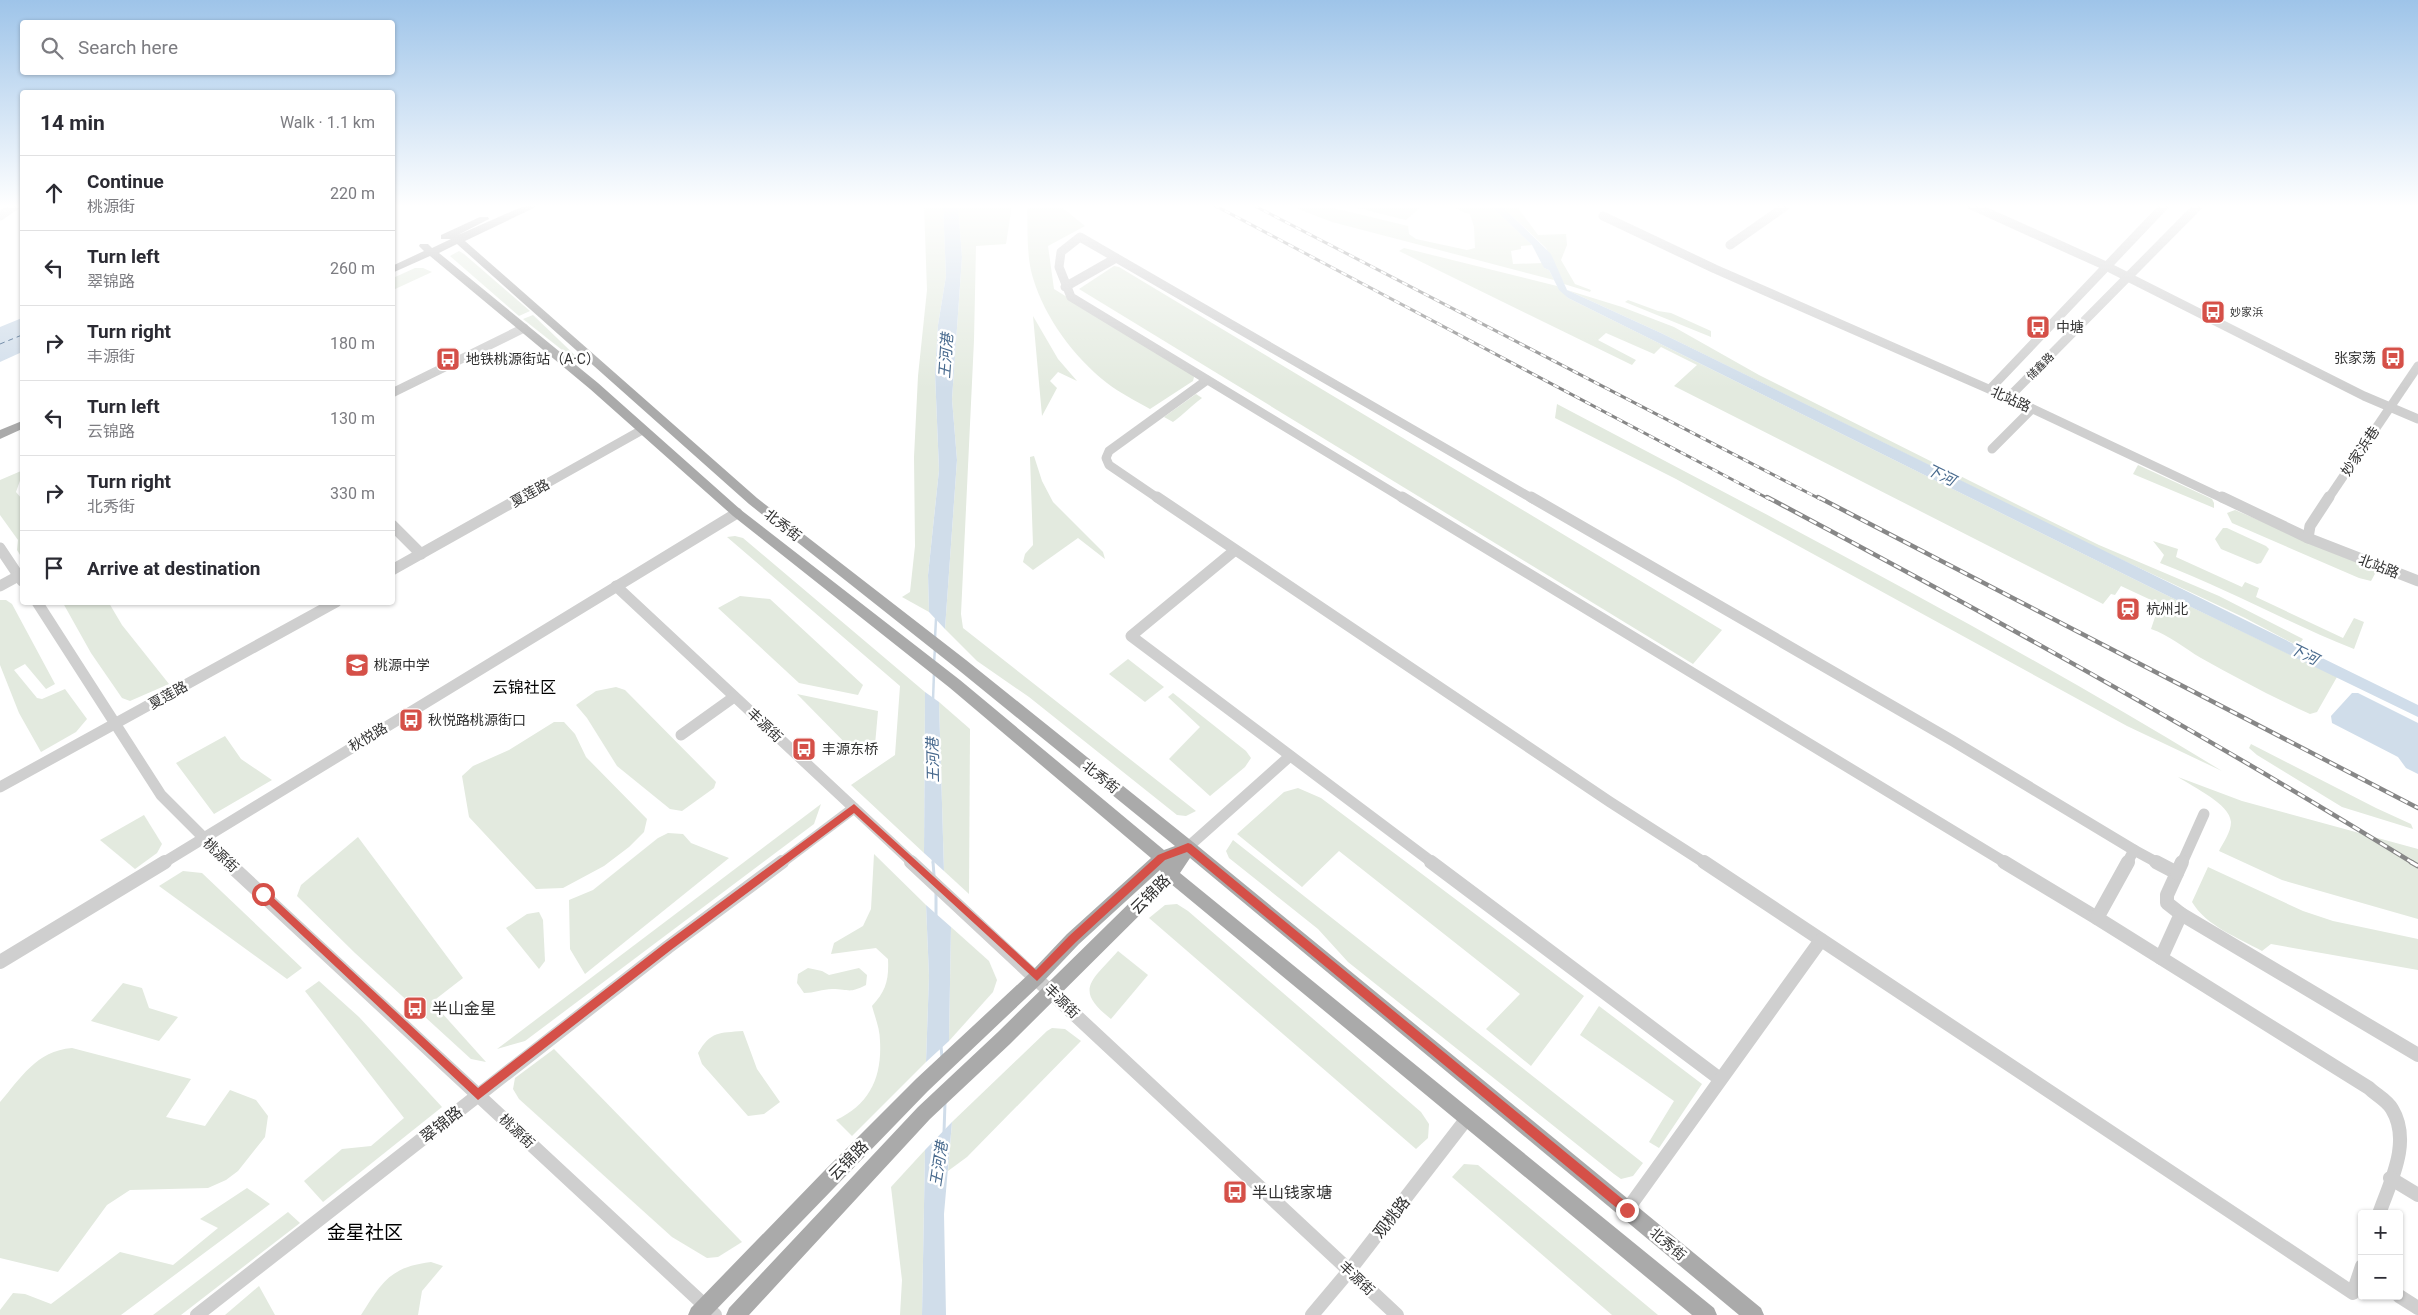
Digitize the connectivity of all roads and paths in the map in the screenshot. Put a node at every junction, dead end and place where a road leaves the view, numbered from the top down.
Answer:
1 (449, 266) edge
2 (488, 266) edge
3 (1058, 266) edge
4 (1102, 266) edge
5 (1130, 266) edge
6 (1711, 266) edge
7 (2106, 266) joint
8 (2139, 266) edge
9 (2129, 277) junction
10 (1066, 287) junction
11 (524, 328) junction
12 (2418, 366) edge
13 (1207, 380) junction
14 (1990, 390) junction
15 (395, 392) edge
16 (2008, 398) junction
17 (2390, 407) junction
18 (2032, 409) junction
19 (2418, 419) edge
20 (20, 426) edge
21 (642, 430) junction
22 (0, 435) edge
23 (20, 435) edge
24 (0, 444) edge
25 (1992, 449) dead end
26 (737, 513) junction
27 (395, 528) edge
28 (2308, 538) junction
29 (0, 548) edge
30 (1234, 551) junction
31 (421, 554) junction
32 (395, 568) edge
33 (20, 576) edge
34 (20, 577) edge
35 (2418, 581) edge
36 (0, 586) edge
37 (616, 586) junction
38 (39, 605) edge
39 (331, 605) edge
40 (922, 660) joint
41 (734, 696) junction
42 (115, 724) junction
43 (681, 735) dead end
44 (1290, 756) junction
45 (0, 787) edge
46 (854, 808) junction
47 (2204, 814) dead end
48 (202, 838) junction
49 (1188, 847) junction
50 (2134, 850) junction
51 (1162, 858) junction
52 (2177, 872) junction
53 (1170, 874) junction
54 (2181, 914) junction
55 (2097, 918) junction
56 (1821, 940) junction
57 (2161, 958) junction
58 (0, 962) edge
59 (1037, 977) junction
60 (1051, 992) junction
61 (2418, 1055) edge
62 (1720, 1079) junction
63 (478, 1095) junction
64 (1468, 1117) junction
65 (2390, 1178) junction
66 (2418, 1195) edge
67 (1627, 1210) junction
68 (2380, 1210) edge
69 (1350, 1271) junction
70 (2358, 1278) edge
71 (2403, 1299) edge
72 (2418, 1308) edge
73 (706, 1312) edge
74 (197, 1315) edge
75 (736, 1315) edge
76 (1312, 1315) edge
77 (1397, 1315) edge
78 (1707, 1315) edge
79 (1754, 1315) edge

1 - 11 main road, 北秀街
2 - 49 main road, 北秀街
3 - 10 street
4 - 10 street
5 - 50 street
6 - 14 street, 北站路
7 - 9 street
7 - 14 street, 储鑫路
8 - 9 street, 储鑫路
9 - 16 street, 储鑫路
9 - 17 street
10 - 13 street
11 - 15 street
11 - 21 main road, 北秀街
12 - 17 street, 妙家浜巷
13 - 30 street
13 - 55 street
14 - 16 street, 北站路
16 - 18 street, 北站路
17 - 19 street
17 - 28 street, 妙家浜巷
18 - 25 street
18 - 28 street, 北站路
20 - 22 main road
21 - 26 main road, 北秀街
21 - 31 street, 夏莲路
23 - 24 main road
26 - 37 street, 秋悦路
26 - 40 main road, 北秀街
27 - 31 street
28 - 35 street, 北站路
29 - 33 street
30 - 44 street
30 - 56 street
31 - 32 street, 夏莲路
34 - 36 street
37 - 41 street, 丰源街
37 - 48 street, 秋悦路
38 - 42 street, 桃源街
39 - 42 street, 夏莲路
40 - 51 main road, 北秀街
41 - 43 street
41 - 46 street, 丰源街
42 - 45 street, 夏莲路
42 - 48 street, 桃源街
44 - 49 street
44 - 62 street
46 - 59 street, 丰源街
46 - 63 street, 翠锦路
47 - 52 street
48 - 58 street, 秋悦路
48 - 63 street, 桃源街
49 - 51 main road, 云锦路
49 - 53 main road, 云锦路
49 - 67 main road, 北秀街
50 - 52 street
50 - 55 street
51 - 53 main road, 北秀街
51 - 59 main road, 云锦路
52 - 54 street
53 - 60 main road, 云锦路
53 - 64 main road, 北秀街
54 - 57 street
54 - 61 street
55 - 57 street
56 - 62 street
56 - 70 street
57 - 65 street
59 - 60 street, 丰源街
59 - 73 main road, 云锦路
60 - 69 street, 丰源街
60 - 75 main road, 云锦路
62 - 67 street
63 - 73 street, 桃源街
63 - 74 street, 翠锦路
64 - 69 street, 观桃路
64 - 78 main road, 北秀街
65 - 66 street
65 - 68 street
67 - 79 main road, 北秀街
69 - 76 street, 观桃路
69 - 77 street, 丰源街
71 - 72 street

